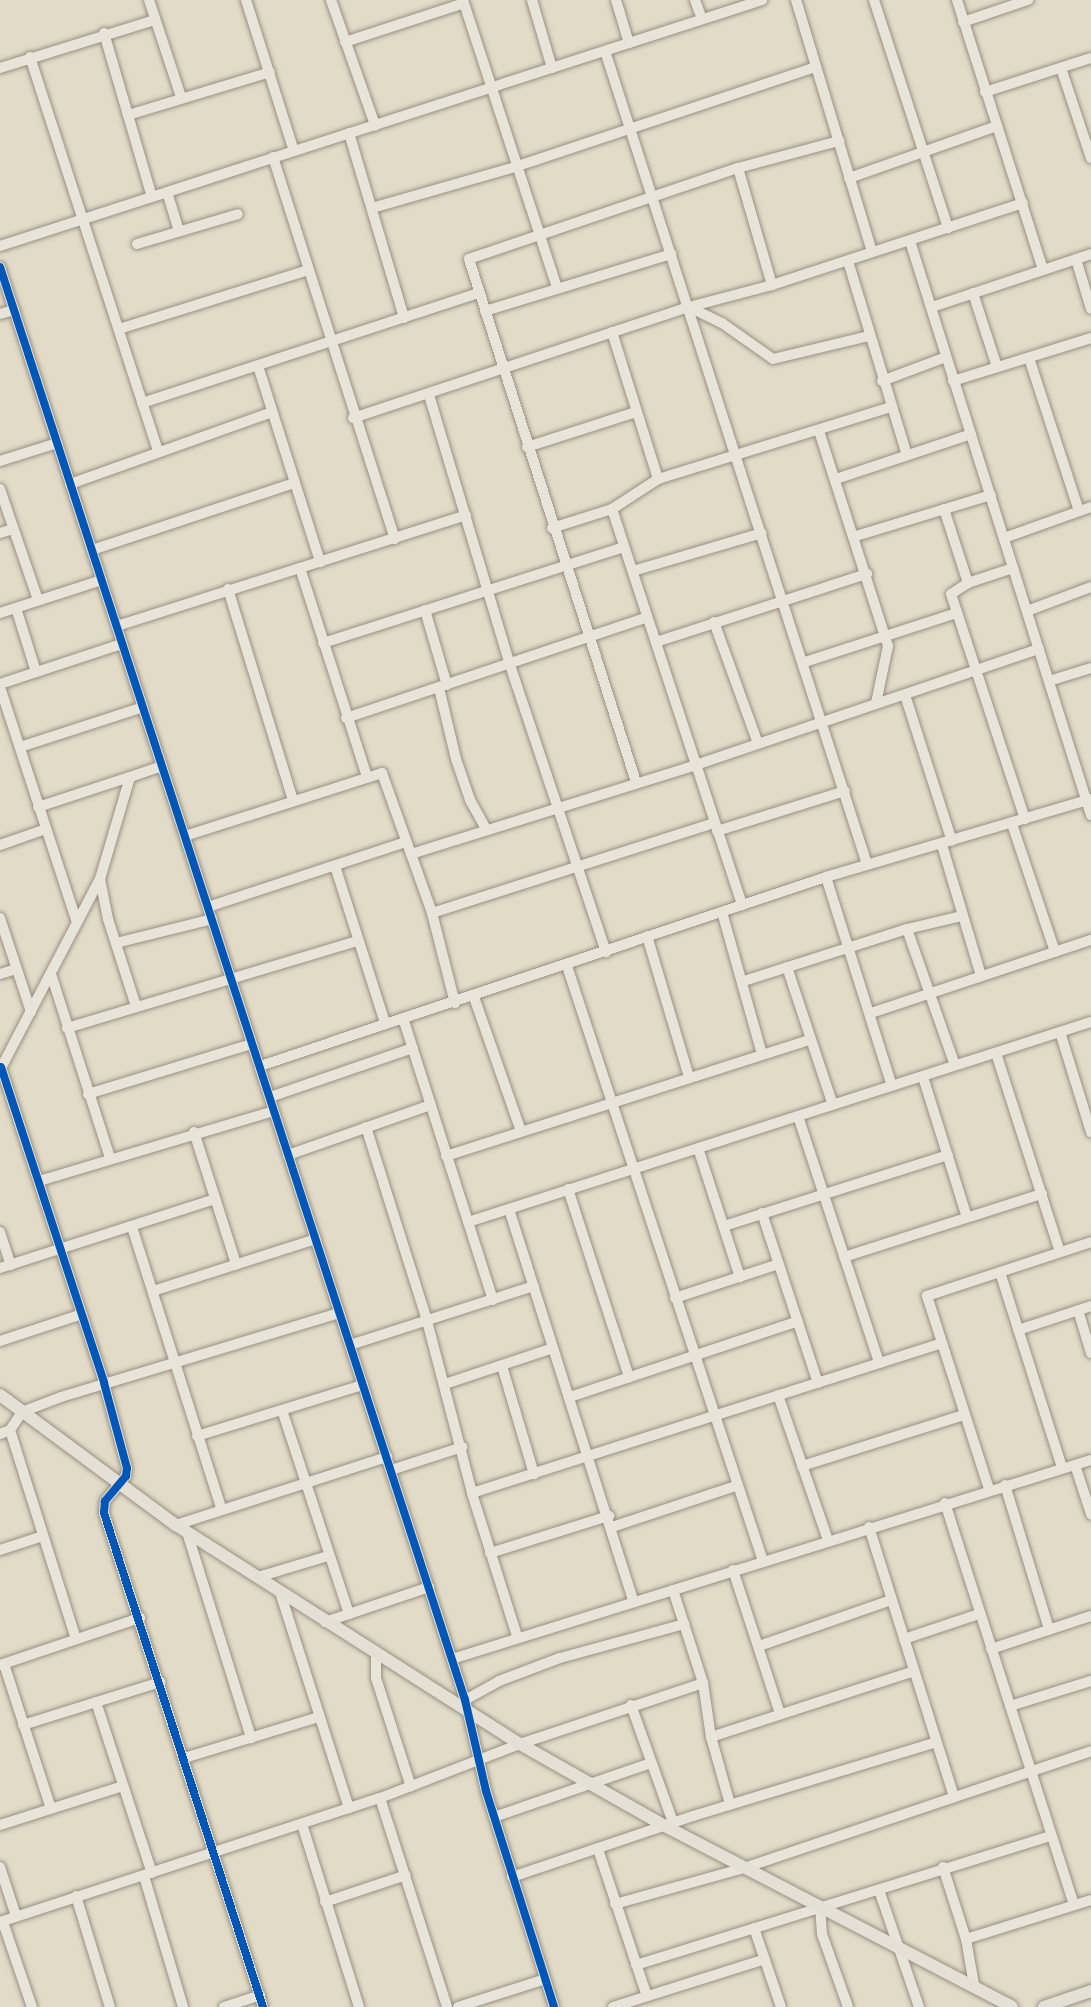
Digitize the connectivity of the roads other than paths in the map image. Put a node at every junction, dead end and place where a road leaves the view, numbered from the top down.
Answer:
1 (149, 0) edge
2 (246, 0) edge
3 (331, 0) edge
4 (532, 0) edge
5 (616, 0) edge
6 (695, 0) edge
7 (762, 0) edge
8 (796, 0) edge
9 (874, 0) edge
10 (957, 0) edge
11 (1028, 0) edge
12 (463, 2) edge
13 (155, 20) junction
14 (702, 20) junction
15 (963, 22) junction
16 (104, 33) junction
17 (345, 42) junction
18 (629, 43) junction
19 (605, 51) junction
20 (30, 57) junction
21 (1091, 58) edge
22 (815, 67) junction
23 (0, 68) edge
24 (552, 68) junction
25 (1061, 68) junction
26 (270, 72) junction
27 (492, 87) junction
28 (985, 92) junction
29 (181, 97) junction
30 (128, 115) junction
31 (1091, 121) edge
32 (375, 125) junction
33 (1080, 125) junction
34 (997, 126) junction
35 (631, 129) junction
36 (349, 133) junction
37 (838, 141) junction
38 (294, 151) junction
39 (922, 153) junction
40 (273, 158) junction
41 (1091, 158) edge
42 (518, 166) junction
43 (738, 168) junction
44 (849, 178) junction
45 (167, 192) junction
46 (653, 196) junction
47 (152, 197) junction
48 (1023, 203) junction
49 (372, 208) junction
50 (238, 214) dead end
51 (81, 220) junction
52 (948, 228) junction
53 (179, 231) junction
54 (541, 235) junction
55 (910, 241) junction
56 (137, 244) dead end
57 (0, 246) edge
58 (872, 252) junction
59 (672, 254) junction
60 (1091, 254) edge
61 (1076, 259) junction
62 (848, 261) junction
63 (0, 267) edge
64 (1043, 269) junction
65 (308, 270) junction
66 (772, 285) junction
67 (557, 288) junction
68 (479, 293) junction
69 (973, 293) junction
70 (689, 307) junction
71 (932, 307) junction
72 (1091, 309) edge
73 (14, 310) junction
74 (484, 312) junction
75 (0, 314) edge
76 (404, 318) junction
77 (119, 329) junction
78 (612, 332) junction
79 (869, 336) junction
80 (1091, 338) edge
81 (332, 343) junction
82 (946, 357) junction
83 (1029, 358) junction
84 (258, 366) junction
85 (503, 367) junction
86 (996, 367) junction
87 (882, 381) junction
88 (953, 381) junction
89 (429, 395) junction
90 (142, 403) junction
91 (890, 407) junction
92 (272, 412) junction
93 (636, 412) junction
94 (353, 418) junction
95 (819, 431) junction
96 (971, 434) junction
97 (57, 443) junction
98 (527, 447) junction
99 (158, 451) junction
100 (738, 455) junction
101 (907, 455) junction
102 (0, 461) edge
103 (658, 479) junction
104 (836, 479) junction
105 (294, 483) junction
106 (70, 484) junction
107 (0, 489) edge
108 (991, 495) junction
109 (1091, 507) edge
110 (612, 509) junction
111 (944, 509) junction
112 (1079, 511) junction
113 (466, 516) junction
114 (552, 528) junction
115 (13, 529) junction
116 (0, 533) edge
117 (762, 533) junction
118 (856, 536) junction
119 (1004, 538) junction
120 (395, 539) junction
121 (624, 547) junction
122 (92, 550) junction
123 (320, 562) junction
124 (565, 565) junction
125 (300, 568) junction
126 (1013, 568) junction
127 (633, 571) junction
128 (867, 574) junction
129 (102, 580) junction
130 (968, 583) junction
131 (1091, 587) edge
132 (228, 589) junction
133 (488, 590) junction
134 (38, 600) junction
135 (783, 602) junction
136 (16, 608) junction
137 (425, 610) junction
138 (1027, 611) junction
139 (0, 613) edge
140 (957, 614) junction
141 (647, 616) junction
142 (714, 622) junction
143 (117, 626) junction
144 (588, 638) junction
145 (885, 638) junction
146 (656, 642) junction
147 (323, 643) junction
148 (122, 644) junction
149 (1039, 649) junction
150 (805, 663) junction
151 (510, 665) junction
152 (1091, 668) edge
153 (977, 671) junction
154 (36, 672) junction
155 (1049, 681) junction
156 (0, 685) edge
157 (443, 687) junction
158 (905, 695) junction
159 (876, 704) junction
160 (143, 707) junction
161 (346, 718) junction
162 (822, 719) junction
163 (757, 741) junction
164 (20, 747) junction
165 (696, 765) junction
166 (162, 766) junction
167 (130, 777) junction
168 (367, 777) junction
169 (636, 782) junction
170 (844, 791) junction
171 (293, 800) junction
172 (1089, 800) edge
173 (559, 805) junction
174 (38, 807) junction
175 (1091, 815) edge
176 (1024, 819) junction
177 (1012, 824) junction
178 (716, 827) junction
179 (46, 829) junction
180 (486, 829) junction
181 (185, 836) junction
182 (406, 842) junction
183 (947, 843) junction
184 (0, 844) edge
185 (411, 854) junction
186 (867, 864) junction
187 (335, 866) junction
188 (578, 867) junction
189 (826, 877) junction
190 (100, 879) junction
191 (742, 905) junction
192 (208, 907) junction
193 (722, 912) junction
194 (432, 914) junction
195 (962, 916) junction
196 (0, 918) edge
197 (212, 919) junction
198 (77, 922) junction
199 (907, 929) junction
200 (647, 936) junction
201 (357, 940) junction
202 (1091, 940) edge
203 (116, 943) junction
204 (848, 949) junction
205 (606, 952) junction
206 (1054, 952) junction
207 (567, 966) junction
208 (788, 967) junction
209 (16, 969) junction
210 (0, 974) edge
211 (51, 974) junction
212 (981, 976) junction
213 (231, 978) junction
214 (744, 981) junction
215 (932, 991) junction
216 (474, 997) junction
217 (455, 1003) junction
218 (136, 1006) junction
219 (31, 1012) junction
220 (871, 1013) junction
221 (403, 1018) junction
222 (1091, 1022) edge
223 (385, 1023) junction
224 (67, 1028) junction
225 (1060, 1032) junction
226 (810, 1040) junction
227 (252, 1044) junction
228 (413, 1048) junction
229 (996, 1053) junction
230 (762, 1054) junction
231 (955, 1065) junction
232 (260, 1066) junction
233 (1, 1069) edge
234 (689, 1077) junction
235 (922, 1077) junction
236 (892, 1086) junction
237 (88, 1094) junction
238 (270, 1098) junction
239 (611, 1101) junction
240 (1086, 1103) edge
241 (430, 1105) junction
242 (833, 1105) junction
243 (274, 1111) junction
244 (798, 1116) junction
245 (366, 1127) junction
246 (521, 1131) junction
247 (194, 1132) junction
248 (1091, 1132) edge
249 (698, 1148) junction
250 (288, 1155) junction
251 (948, 1155) junction
252 (446, 1156) junction
253 (110, 1158) junction
254 (632, 1169) junction
255 (39, 1181) junction
256 (568, 1190) junction
257 (823, 1194) junction
258 (1042, 1194) junction
259 (215, 1199) junction
260 (508, 1209) junction
261 (762, 1213) junction
262 (967, 1216) junction
263 (468, 1222) junction
264 (724, 1226) junction
265 (132, 1227) junction
266 (0, 1232) edge
267 (316, 1239) junction
268 (1091, 1242) edge
269 (60, 1249) junction
270 (1060, 1252) junction
271 (844, 1257) junction
272 (236, 1264) junction
273 (779, 1264) junction
274 (6, 1267) edge
275 (1000, 1272) junction
276 (740, 1277) junction
277 (534, 1286) junction
278 (153, 1292) junction
279 (675, 1298) junction
280 (492, 1300) junction
281 (1091, 1306) edge
282 (1078, 1310) junction
283 (340, 1313) junction
284 (82, 1314) junction
285 (427, 1321) junction
286 (798, 1321) junction
287 (1018, 1330) junction
288 (0, 1341) edge
289 (940, 1343) junction
290 (350, 1345) junction
291 (553, 1348) junction
292 (1091, 1353) edge
293 (695, 1356) junction
294 (174, 1360) junction
295 (879, 1363) junction
296 (502, 1366) junction
297 (629, 1377) junction
298 (104, 1383) junction
299 (818, 1383) junction
300 (445, 1384) junction
301 (363, 1385) junction
302 (0, 1395) edge
303 (778, 1395) junction
304 (570, 1397) junction
305 (282, 1410) junction
306 (22, 1412) junction
307 (964, 1415) junction
308 (714, 1416) junction
309 (5, 1432) edge
310 (197, 1436) junction
311 (462, 1447) junction
312 (590, 1456) junction
313 (387, 1457) junction
314 (1091, 1460) edge
315 (1075, 1465) junction
316 (802, 1466) junction
317 (1062, 1468) junction
318 (391, 1470) junction
319 (534, 1474) junction
320 (305, 1481) junction
321 (118, 1485) junction
322 (1005, 1485) junction
323 (736, 1486) junction
324 (989, 1490) junction
325 (472, 1493) junction
326 (945, 1503) junction
327 (221, 1507) junction
328 (1091, 1514) edge
329 (610, 1521) junction
330 (176, 1525) junction
331 (869, 1527) junction
332 (187, 1532) junction
333 (43, 1536) junction
334 (828, 1540) junction
335 (0, 1550) edge
336 (490, 1553) junction
337 (328, 1556) junction
338 (763, 1561) junction
339 (733, 1570) junction
340 (258, 1577) junction
341 (429, 1587) junction
342 (673, 1590) junction
343 (280, 1592) junction
344 (891, 1600) junction
345 (634, 1602) junction
346 (349, 1614) junction
347 (979, 1614) junction
348 (1091, 1616) edge
349 (140, 1618) junction
350 (325, 1623) junction
351 (684, 1624) junction
352 (1049, 1629) junction
353 (517, 1636) junction
354 (76, 1639) junction
355 (904, 1639) junction
356 (759, 1646) junction
357 (991, 1649) junction
358 (376, 1655) junction
359 (452, 1659) junction
360 (2, 1664) edge
361 (914, 1671) junction
362 (1091, 1681) edge
363 (160, 1682) junction
364 (703, 1683) junction
365 (96, 1702) junction
366 (467, 1703) junction
367 (632, 1705) junction
368 (1010, 1706) junction
369 (780, 1714) junction
370 (319, 1717) junction
371 (23, 1725) junction
372 (711, 1737) junction
373 (251, 1738) junction
374 (936, 1742) junction
375 (520, 1744) junction
376 (1091, 1751) edge
377 (184, 1758) junction
378 (480, 1762) junction
379 (651, 1763) junction
380 (1029, 1771) junction
381 (590, 1784) junction
382 (123, 1786) junction
383 (411, 1787) junction
384 (954, 1797) junction
385 (380, 1798) junction
386 (730, 1804) junction
387 (349, 1808) junction
388 (51, 1809) junction
389 (494, 1817) junction
390 (302, 1824) junction
391 (669, 1824) junction
392 (0, 1825) edge
393 (1050, 1836) junction
394 (598, 1849) junction
395 (213, 1852) junction
396 (0, 1867) edge
397 (943, 1867) junction
398 (744, 1868) junction
399 (148, 1874) junction
400 (406, 1875) junction
401 (512, 1877) junction
402 (879, 1890) junction
403 (76, 1896) junction
404 (1091, 1900) edge
405 (325, 1902) junction
406 (615, 1904) junction
407 (1074, 1905) junction
408 (820, 1906) junction
409 (16, 1916) junction
410 (2, 1922) edge
411 (754, 1928) junction
412 (966, 1939) junction
413 (899, 1949) junction
414 (765, 1959) junction
415 (636, 1965) junction
416 (545, 1979) junction
417 (974, 1985) junction
418 (1091, 1991) edge
419 (260, 1995) junction
420 (647, 1996) junction
421 (32, 2007) edge
422 (110, 2007) edge
423 (183, 2007) edge
424 (224, 2007) edge
425 (263, 2007) edge
426 (359, 2007) edge
427 (447, 2007) edge
428 (458, 2007) edge
429 (554, 2007) edge
430 (613, 2007) edge
431 (781, 2007) edge
432 (848, 2007) edge
433 (919, 2007) edge
434 (1012, 2007) edge
435 (1044, 2007) edge

1 - 13 street
2 - 26 street
3 - 17 street
4 - 24 street
5 - 18 street
6 - 14 street
7 - 14 street
8 - 22 street
9 - 39 street
10 - 15 street
11 - 15 street
12 - 17 street
12 - 27 street
13 - 16 street
13 - 29 street
14 - 18 street
15 - 28 street
16 - 20 street
16 - 30 street
17 - 32 street
18 - 19 street
19 - 24 street
19 - 35 street
20 - 23 street
20 - 51 street
21 - 25 street
22 - 35 street
22 - 37 street
24 - 27 street
25 - 28 street
25 - 33 street
26 - 29 street
26 - 38 street
27 - 32 street
27 - 42 street
28 - 34 street
29 - 30 street
30 - 47 street
31 - 33 street
32 - 36 street
33 - 41 street
34 - 39 street
34 - 48 street
35 - 42 street
35 - 46 street
36 - 38 street
36 - 49 street
37 - 43 street
37 - 44 street
38 - 40 street
39 - 44 street
39 - 52 street
40 - 45 street
40 - 65 street
42 - 49 street
42 - 54 street
43 - 46 street
43 - 66 street
44 - 58 street
45 - 47 street
45 - 53 street
46 - 54 street
46 - 59 street
47 - 51 street
48 - 52 street
48 - 64 street
49 - 76 street
50 - 53 street
51 - 57 street
51 - 77 street
52 - 55 street
53 - 56 street
54 - 67 street
54 - 68 street
55 - 58 street
55 - 71 street
58 - 62 street
59 - 67 street
59 - 70 street
60 - 61 street
61 - 64 street
61 - 72 street
62 - 66 street
62 - 79 street
63 - 73 street
64 - 69 street
65 - 77 street
65 - 81 street
66 - 70 street
67 - 74 street
68 - 74 street
68 - 76 street
69 - 71 street
69 - 86 street
70 - 78 street
70 - 79 street
70 - 100 street
71 - 82 street
73 - 75 street
73 - 97 street
74 - 85 street
76 - 81 street
77 - 90 street
78 - 85 street
78 - 93 street
79 - 87 street
80 - 83 street
81 - 84 street
81 - 94 street
82 - 87 street
82 - 88 street
83 - 86 street
83 - 112 street
84 - 90 street
84 - 92 street
85 - 89 street
85 - 98 street
86 - 88 street
87 - 91 street
88 - 96 street
89 - 94 street
89 - 113 street
90 - 99 street
91 - 95 street
91 - 101 street
92 - 99 street
92 - 105 street
93 - 98 street
93 - 103 street
94 - 120 street
95 - 100 street
95 - 104 street
96 - 101 street
96 - 108 street
97 - 102 street
97 - 106 street
98 - 114 street
99 - 106 street
100 - 103 street
100 - 117 street
101 - 104 street
103 - 110 street
104 - 118 street
105 - 122 street
105 - 123 street
106 - 122 street
107 - 115 street
108 - 111 street
108 - 119 street
109 - 112 street
110 - 114 street
110 - 121 street
111 - 118 street
111 - 130 street
112 - 119 street
113 - 120 street
113 - 133 street
114 - 124 street
115 - 116 street
115 - 134 street
117 - 127 street
117 - 135 street
118 - 128 street
119 - 126 street
120 - 123 street
121 - 124 street
121 - 127 street
122 - 129 street
123 - 125 street
124 - 133 street
124 - 144 street
125 - 132 street
125 - 147 street
126 - 130 street
126 - 138 street
127 - 141 street
128 - 135 street
128 - 145 street
129 - 134 street
129 - 143 street
130 - 140 street
131 - 138 street
132 - 143 street
132 - 171 street
133 - 137 street
133 - 151 street
134 - 136 street
135 - 142 street
135 - 150 street
136 - 139 street
136 - 154 street
137 - 147 street
137 - 157 street
138 - 149 street
140 - 145 street
140 - 153 street
141 - 144 street
141 - 146 street
142 - 146 street
142 - 163 street
143 - 148 street
144 - 151 street
144 - 169 street
145 - 150 street
145 - 159 street
146 - 165 street
147 - 161 street
148 - 154 street
148 - 160 street
149 - 153 street
149 - 155 street
150 - 162 street
151 - 157 street
151 - 173 street
152 - 155 street
153 - 158 street
153 - 176 street
154 - 156 street
155 - 172 street
156 - 164 street
157 - 161 street
157 - 180 street
158 - 159 street
158 - 183 street
159 - 162 street
160 - 164 street
160 - 166 street
161 - 168 street
162 - 163 street
162 - 170 street
163 - 165 street
164 - 174 street
165 - 169 street
165 - 178 street
166 - 167 street
166 - 181 street
167 - 174 street
167 - 190 street
168 - 171 street
168 - 182 street
169 - 173 street
170 - 178 street
170 - 186 street
171 - 181 street
172 - 175 street
172 - 176 street
173 - 180 street
173 - 188 street
174 - 179 street
176 - 177 street
177 - 183 street
177 - 206 street
178 - 188 street
178 - 191 street
179 - 184 street
179 - 198 street
180 - 185 street
181 - 192 street
182 - 185 street
182 - 187 street
183 - 186 street
183 - 195 street
185 - 194 street
186 - 189 street
187 - 192 street
187 - 201 street
188 - 194 street
188 - 205 street
189 - 191 street
189 - 204 street
190 - 198 street
190 - 203 street
191 - 193 street
192 - 197 street
193 - 200 street
193 - 214 street
194 - 217 street
195 - 199 street
195 - 212 street
196 - 209 street
197 - 203 street
197 - 213 street
198 - 211 street
199 - 204 street
199 - 215 street
200 - 205 street
200 - 234 street
201 - 213 street
201 - 223 street
202 - 206 street
203 - 218 street
204 - 208 street
204 - 220 street
205 - 207 street
206 - 212 street
207 - 216 street
207 - 239 street
208 - 214 street
208 - 226 street
209 - 210 street
209 - 219 street
211 - 219 street
211 - 224 street
212 - 215 street
213 - 218 street
213 - 227 street
214 - 230 street
215 - 220 street
215 - 231 street
216 - 217 street
216 - 246 street
217 - 221 street
218 - 224 street
219 - 233 street
220 - 236 street
221 - 223 street
221 - 228 street
222 - 225 street
223 - 232 street
224 - 237 street
225 - 229 street
225 - 240 street
226 - 230 street
226 - 242 street
227 - 232 street
227 - 237 street
228 - 238 street
228 - 241 street
229 - 231 street
229 - 258 street
230 - 234 street
231 - 235 street
232 - 238 street
233 - 255 street
234 - 239 street
235 - 236 street
235 - 251 street
236 - 242 street
237 - 253 street
238 - 243 street
239 - 246 street
239 - 254 street
240 - 248 street
241 - 245 street
241 - 252 street
242 - 244 street
243 - 247 street
243 - 250 street
244 - 249 street
244 - 257 street
245 - 250 street
245 - 285 street
246 - 252 street
247 - 253 street
247 - 259 street
249 - 254 street
249 - 264 street
250 - 267 street
251 - 257 street
251 - 262 street
252 - 263 street
253 - 255 street
254 - 256 street
254 - 279 street
255 - 269 street
256 - 260 street
256 - 297 street
257 - 261 street
257 - 271 street
258 - 262 street
258 - 270 street
259 - 265 street
259 - 272 street
260 - 263 street
260 - 277 street
261 - 264 street
261 - 273 street
262 - 271 street
263 - 280 street
264 - 276 street
265 - 269 street
265 - 278 street
266 - 274 street
267 - 272 street
267 - 283 street
268 - 270 street
269 - 274 street
269 - 284 street
270 - 275 street
271 - 295 street
272 - 278 street
273 - 276 street
273 - 286 street
275 - 287 street
275 - 289 street
276 - 279 street
277 - 280 street
277 - 291 street
278 - 294 street
279 - 293 street
280 - 285 street
281 - 282 street
282 - 287 street
282 - 292 street
283 - 290 street
283 - 294 street
284 - 288 street
284 - 298 street
285 - 290 street
285 - 300 street
286 - 293 street
286 - 299 street
287 - 317 street
289 - 295 street
289 - 307 street
290 - 301 street
291 - 296 street
291 - 304 street
293 - 297 street
293 - 308 street
294 - 298 street
294 - 310 street
295 - 299 street
296 - 300 street
296 - 319 street
297 - 304 street
298 - 306 street
298 - 321 street
299 - 303 street
300 - 311 street
301 - 305 street
301 - 313 street
302 - 306 main road
303 - 308 street
303 - 316 street
304 - 312 street
305 - 310 street
305 - 320 street
306 - 309 street
306 - 321 main road
307 - 316 street
307 - 324 street
308 - 312 street
308 - 323 street
309 - 333 street
310 - 327 street
311 - 318 street
311 - 325 street
312 - 319 street
312 - 329 street
313 - 318 street
313 - 320 street
314 - 315 street
315 - 317 street
315 - 328 street
316 - 334 street
317 - 322 street
318 - 341 street
319 - 325 street
320 - 327 street
320 - 337 street
321 - 330 main road
321 - 349 street
322 - 324 street
322 - 352 street
323 - 329 street
323 - 338 street
324 - 326 street
325 - 336 street
326 - 331 street
326 - 347 street
327 - 330 street
329 - 336 street
329 - 345 street
330 - 332 main road
331 - 334 street
331 - 344 street
332 - 340 main road
332 - 373 street
333 - 335 street
333 - 354 street
334 - 338 street
336 - 353 street
337 - 340 street
337 - 346 street
338 - 339 street
339 - 342 street
339 - 356 street
340 - 343 main road
341 - 346 street
341 - 359 street
342 - 345 street
342 - 351 street
343 - 350 main road
343 - 370 street
344 - 355 street
344 - 356 street
345 - 353 street
346 - 350 street
347 - 355 street
347 - 357 street
348 - 352 street
349 - 354 street
349 - 363 street
350 - 358 main road
351 - 364 street
351 - 366 street
352 - 357 street
353 - 359 street
354 - 360 street
355 - 361 street
356 - 369 street
357 - 368 street
358 - 366 main road
358 - 383 street
359 - 366 street
360 - 371 street
361 - 369 street
361 - 374 street
362 - 368 street
363 - 365 street
363 - 377 street
364 - 367 street
364 - 372 street
365 - 371 street
365 - 382 street
366 - 375 main road
366 - 378 street
367 - 375 street
367 - 379 street
368 - 380 street
369 - 372 street
370 - 373 street
370 - 387 street
371 - 388 street
372 - 386 street
373 - 377 street
374 - 384 street
374 - 386 street
375 - 378 street
375 - 381 main road
376 - 380 street
377 - 395 street
378 - 383 street
378 - 389 street
379 - 381 street
379 - 391 street
380 - 384 street
380 - 393 street
381 - 389 street
381 - 391 main road
382 - 388 street
382 - 399 street
383 - 385 street
384 - 398 street
385 - 387 street
385 - 400 street
386 - 391 street
387 - 390 street
388 - 392 street
389 - 401 street
390 - 395 street
390 - 405 street
391 - 394 street
391 - 398 main road
393 - 397 street
393 - 407 street
394 - 401 street
394 - 406 street
395 - 399 street
395 - 419 street
396 - 409 street
397 - 402 street
397 - 412 street
398 - 406 street
398 - 408 main road
399 - 403 street
399 - 423 street
400 - 405 street
400 - 427 street
401 - 416 street
402 - 408 street
402 - 413 street
403 - 409 street
403 - 422 street
404 - 407 street
405 - 426 street
406 - 415 street
407 - 412 street
408 - 411 street
408 - 413 main road
408 - 432 street
409 - 410 street
410 - 421 street
411 - 414 street
411 - 415 street
412 - 417 street
413 - 417 main road
413 - 433 street
414 - 420 street
414 - 431 street
415 - 420 street
416 - 428 street
416 - 429 street
417 - 434 main road
418 - 435 main road
419 - 424 street
419 - 425 street
420 - 430 street

